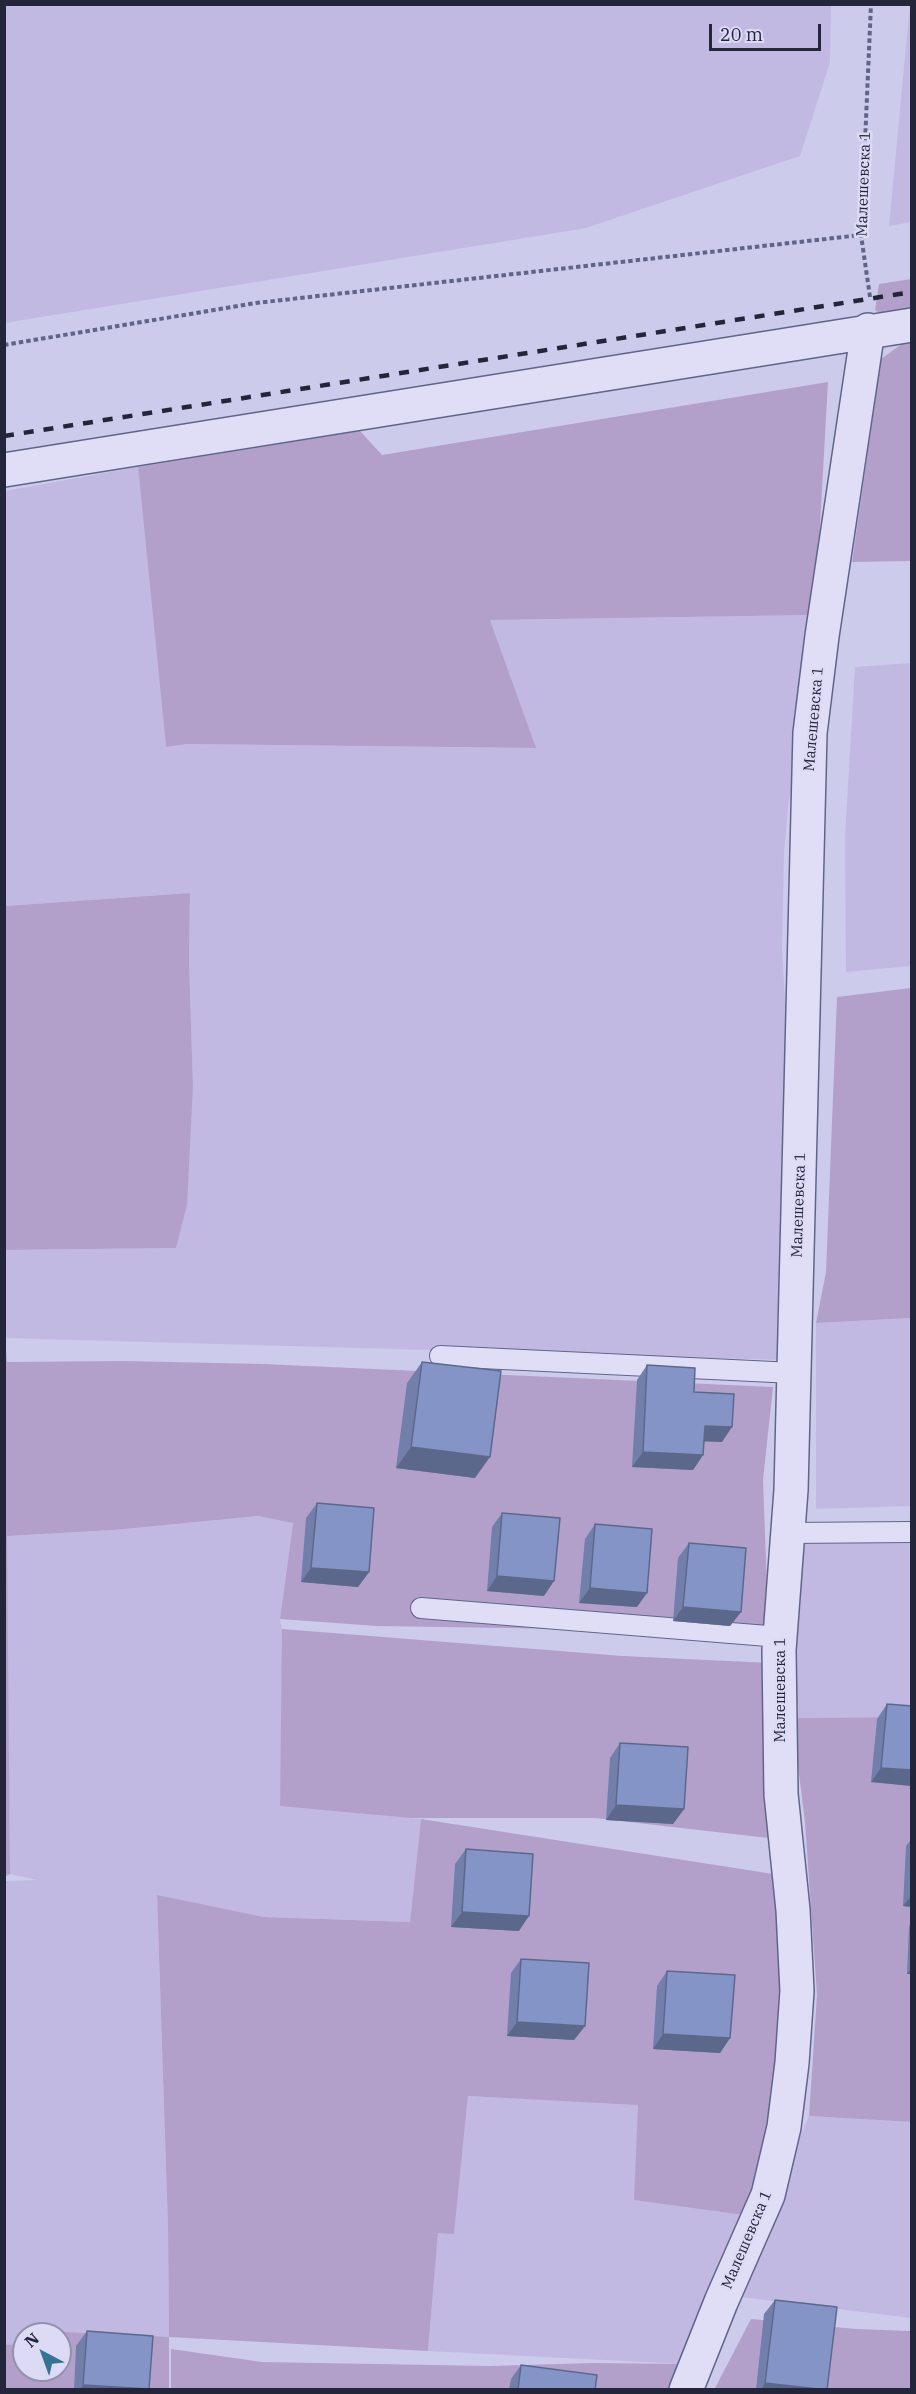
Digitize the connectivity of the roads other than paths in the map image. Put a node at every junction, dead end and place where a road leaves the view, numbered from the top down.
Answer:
1 (912, 325) edge
2 (868, 330) junction
3 (4, 470) edge
4 (440, 1356) dead end
5 (794, 1373) junction
6 (912, 1532) edge
7 (788, 1533) junction
8 (421, 1608) dead end
9 (780, 1637) junction
10 (686, 2390) edge

1 - 2 street
2 - 3 street
2 - 5 street, Малешевска 1
4 - 5 lane
5 - 7 street, Малешевска 1
6 - 7 lane
7 - 9 street, Малешевска 1
8 - 9 lane
9 - 10 street, Малешевска 1

